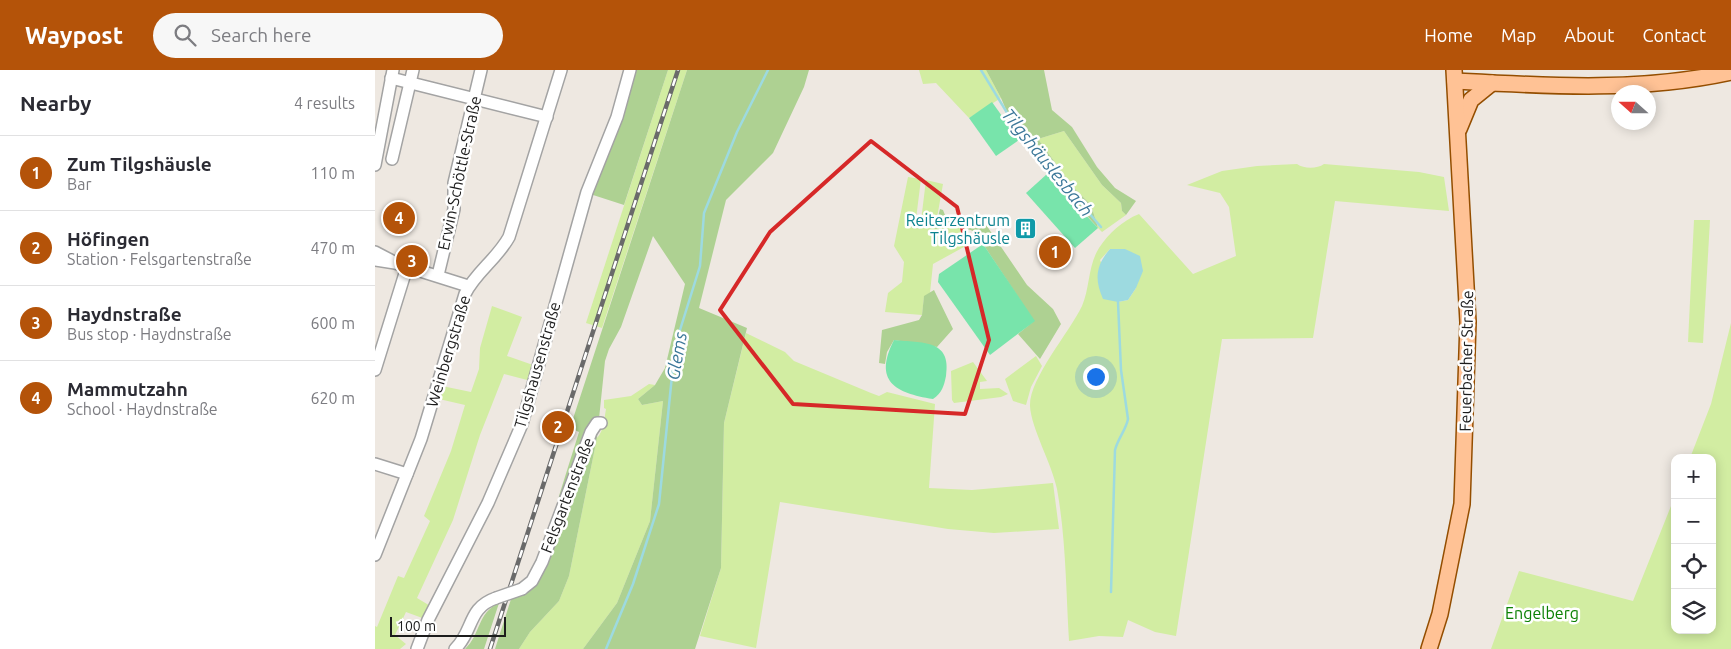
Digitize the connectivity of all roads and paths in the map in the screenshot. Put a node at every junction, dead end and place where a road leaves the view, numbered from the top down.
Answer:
1 (413, 70) edge
2 (481, 70) edge
3 (561, 70) edge
4 (630, 70) edge
5 (1731, 72) edge
6 (392, 74) edge
7 (1454, 76) edge
8 (410, 83) junction
9 (1492, 83) junction
10 (474, 98) junction
11 (547, 117) junction
12 (1457, 135) junction
13 (392, 159) dead end
14 (375, 165) edge
15 (375, 252) edge
16 (375, 260) edge
17 (395, 263) junction
18 (407, 266) junction
19 (437, 275) junction
20 (468, 286) junction
21 (375, 370) edge
22 (601, 423) dead end
23 (375, 464) edge
24 (407, 474) junction
25 (375, 555) edge
26 (417, 649) edge
27 (455, 649) edge
28 (1429, 649) edge

1 - 8 street
2 - 10 street, Erwin-Schöttle-Straße
3 - 11 street, Weinbergstraße
4 - 26 street, Tilgshausenstraße
5 - 9 main road
6 - 8 street
6 - 14 street
7 - 9 main road
7 - 12 main road, Feuerbacher Straße
8 - 10 street
8 - 13 street
9 - 12 main road
10 - 11 street
10 - 19 street, Erwin-Schöttle-Straße
11 - 20 street, Weinbergstraße
12 - 28 main road, Feuerbacher Straße
15 - 17 street
16 - 17 street
17 - 18 street
18 - 19 street
18 - 21 street
19 - 20 street
20 - 24 street, Weinbergstraße
22 - 27 street, Felsgartenstraße, bridge
23 - 24 street
24 - 25 street, Weinbergstraße

